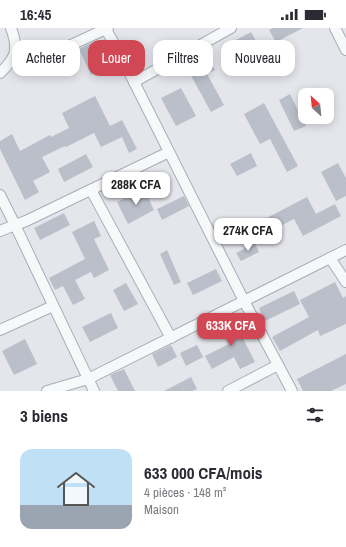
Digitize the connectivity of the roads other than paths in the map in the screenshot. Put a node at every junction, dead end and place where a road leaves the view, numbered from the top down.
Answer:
1 (11, 28) edge
2 (106, 28) edge
3 (231, 28) edge
4 (335, 28) edge
5 (14, 40) edge
6 (80, 40) edge
7 (346, 50) edge
8 (12, 58) edge
9 (0, 73) edge
10 (134, 82) junction
11 (169, 152) junction
12 (91, 190) junction
13 (0, 195) edge
14 (15, 225) junction
15 (0, 231) edge
16 (346, 250) edge
17 (330, 258) junction
18 (346, 282) edge
19 (244, 301) junction
20 (53, 306) junction
21 (0, 330) edge
22 (171, 338) junction
23 (278, 365) junction
24 (88, 379) junction
25 (47, 391) edge
26 (94, 391) edge
27 (228, 391) edge
28 (292, 391) edge

1 - 5 street
2 - 6 street
2 - 10 street
3 - 10 street
4 - 7 street
8 - 9 street
10 - 11 street
11 - 12 street
11 - 19 street
12 - 14 street
12 - 22 street
13 - 14 street
14 - 15 street
14 - 20 street
16 - 17 street
17 - 18 street
17 - 19 street
19 - 22 street
19 - 23 street
20 - 21 street
20 - 24 street
22 - 24 street
23 - 27 street
23 - 28 street
24 - 25 street
24 - 26 street

